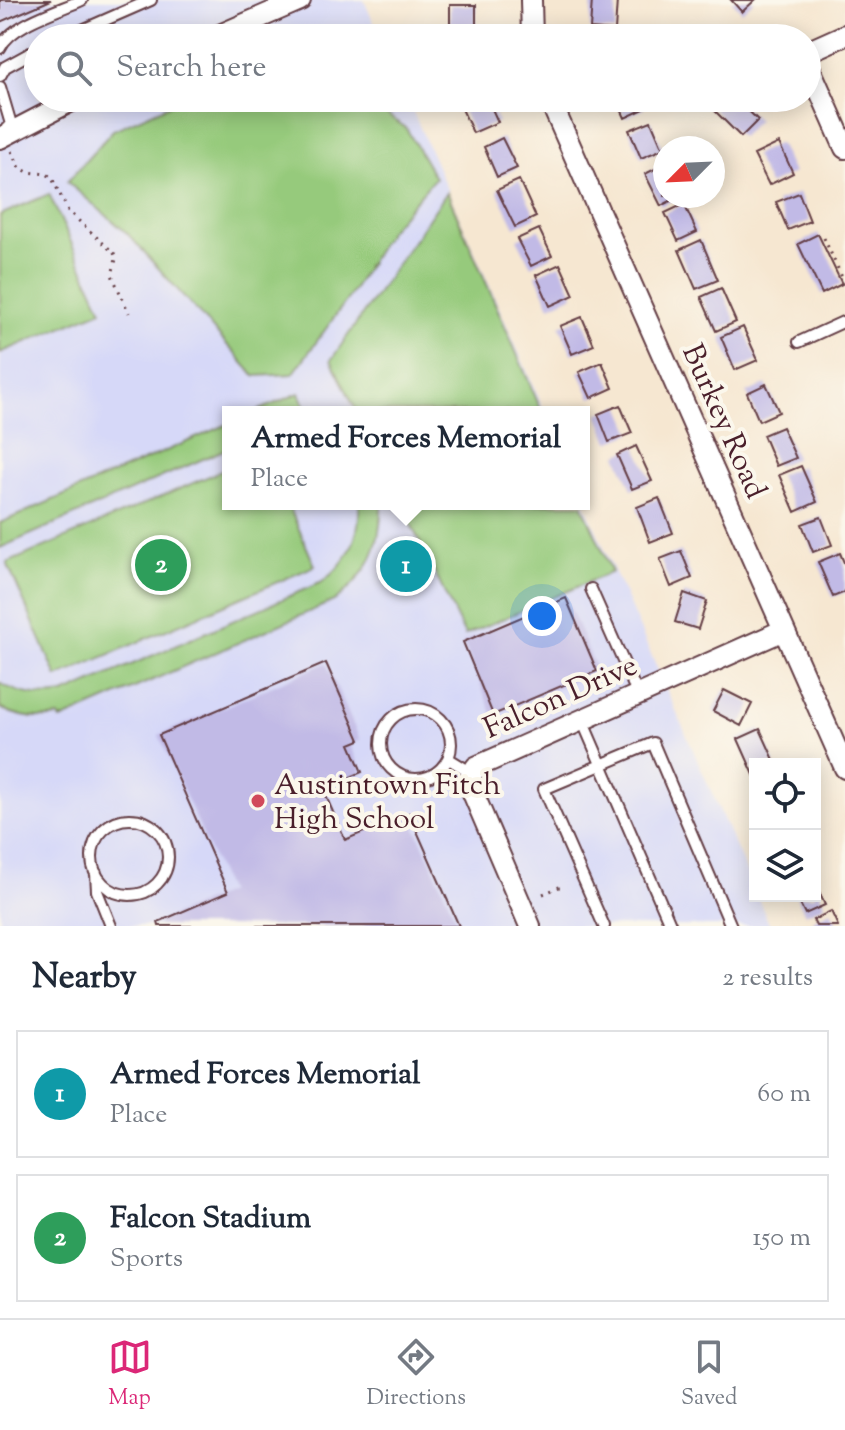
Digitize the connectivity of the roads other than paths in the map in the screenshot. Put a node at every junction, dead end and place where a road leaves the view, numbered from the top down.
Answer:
1 (82, 0) edge
2 (151, 0) edge
3 (300, 0) edge
4 (531, 0) edge
5 (28, 24) edge
6 (96, 24) edge
7 (245, 24) edge
8 (532, 24) edge
9 (24, 26) edge
10 (845, 35) edge
11 (821, 46) edge
12 (0, 48) edge
13 (24, 55) edge
14 (0, 76) edge
15 (0, 87) edge
16 (821, 94) edge
17 (53, 112) edge
18 (555, 112) edge
19 (8, 138) edge
20 (845, 148) edge
21 (845, 321) edge
22 (799, 342) dead end
23 (591, 589) dead end
24 (784, 630) junction
25 (638, 695) junction
26 (582, 720) junction
27 (449, 759) junction
28 (601, 765) junction
29 (845, 768) edge
30 (472, 773) junction
31 (95, 871) junction
32 (111, 926) edge
33 (530, 926) edge
34 (604, 926) edge
35 (671, 926) edge
36 (731, 926) edge

1 - 5 lane
2 - 6 lane
3 - 7 street
4 - 8 street
9 - 12 lane
10 - 11 street
13 - 14 lane
15 - 19 lane
16 - 20 street
17 - 19 street
18 - 24 street, Burkey Road
21 - 22 lane
23 - 25 lane
24 - 25 street, Falcon Drive
24 - 29 street, Burkey Road
25 - 26 street, Falcon Drive
26 - 28 lane
26 - 30 street, Falcon Drive
27 - 27 lane
27 - 30 lane
28 - 34 lane
28 - 35 lane
28 - 36 lane
30 - 33 street, Falcon Drive
31 - 31 lane
31 - 32 lane

